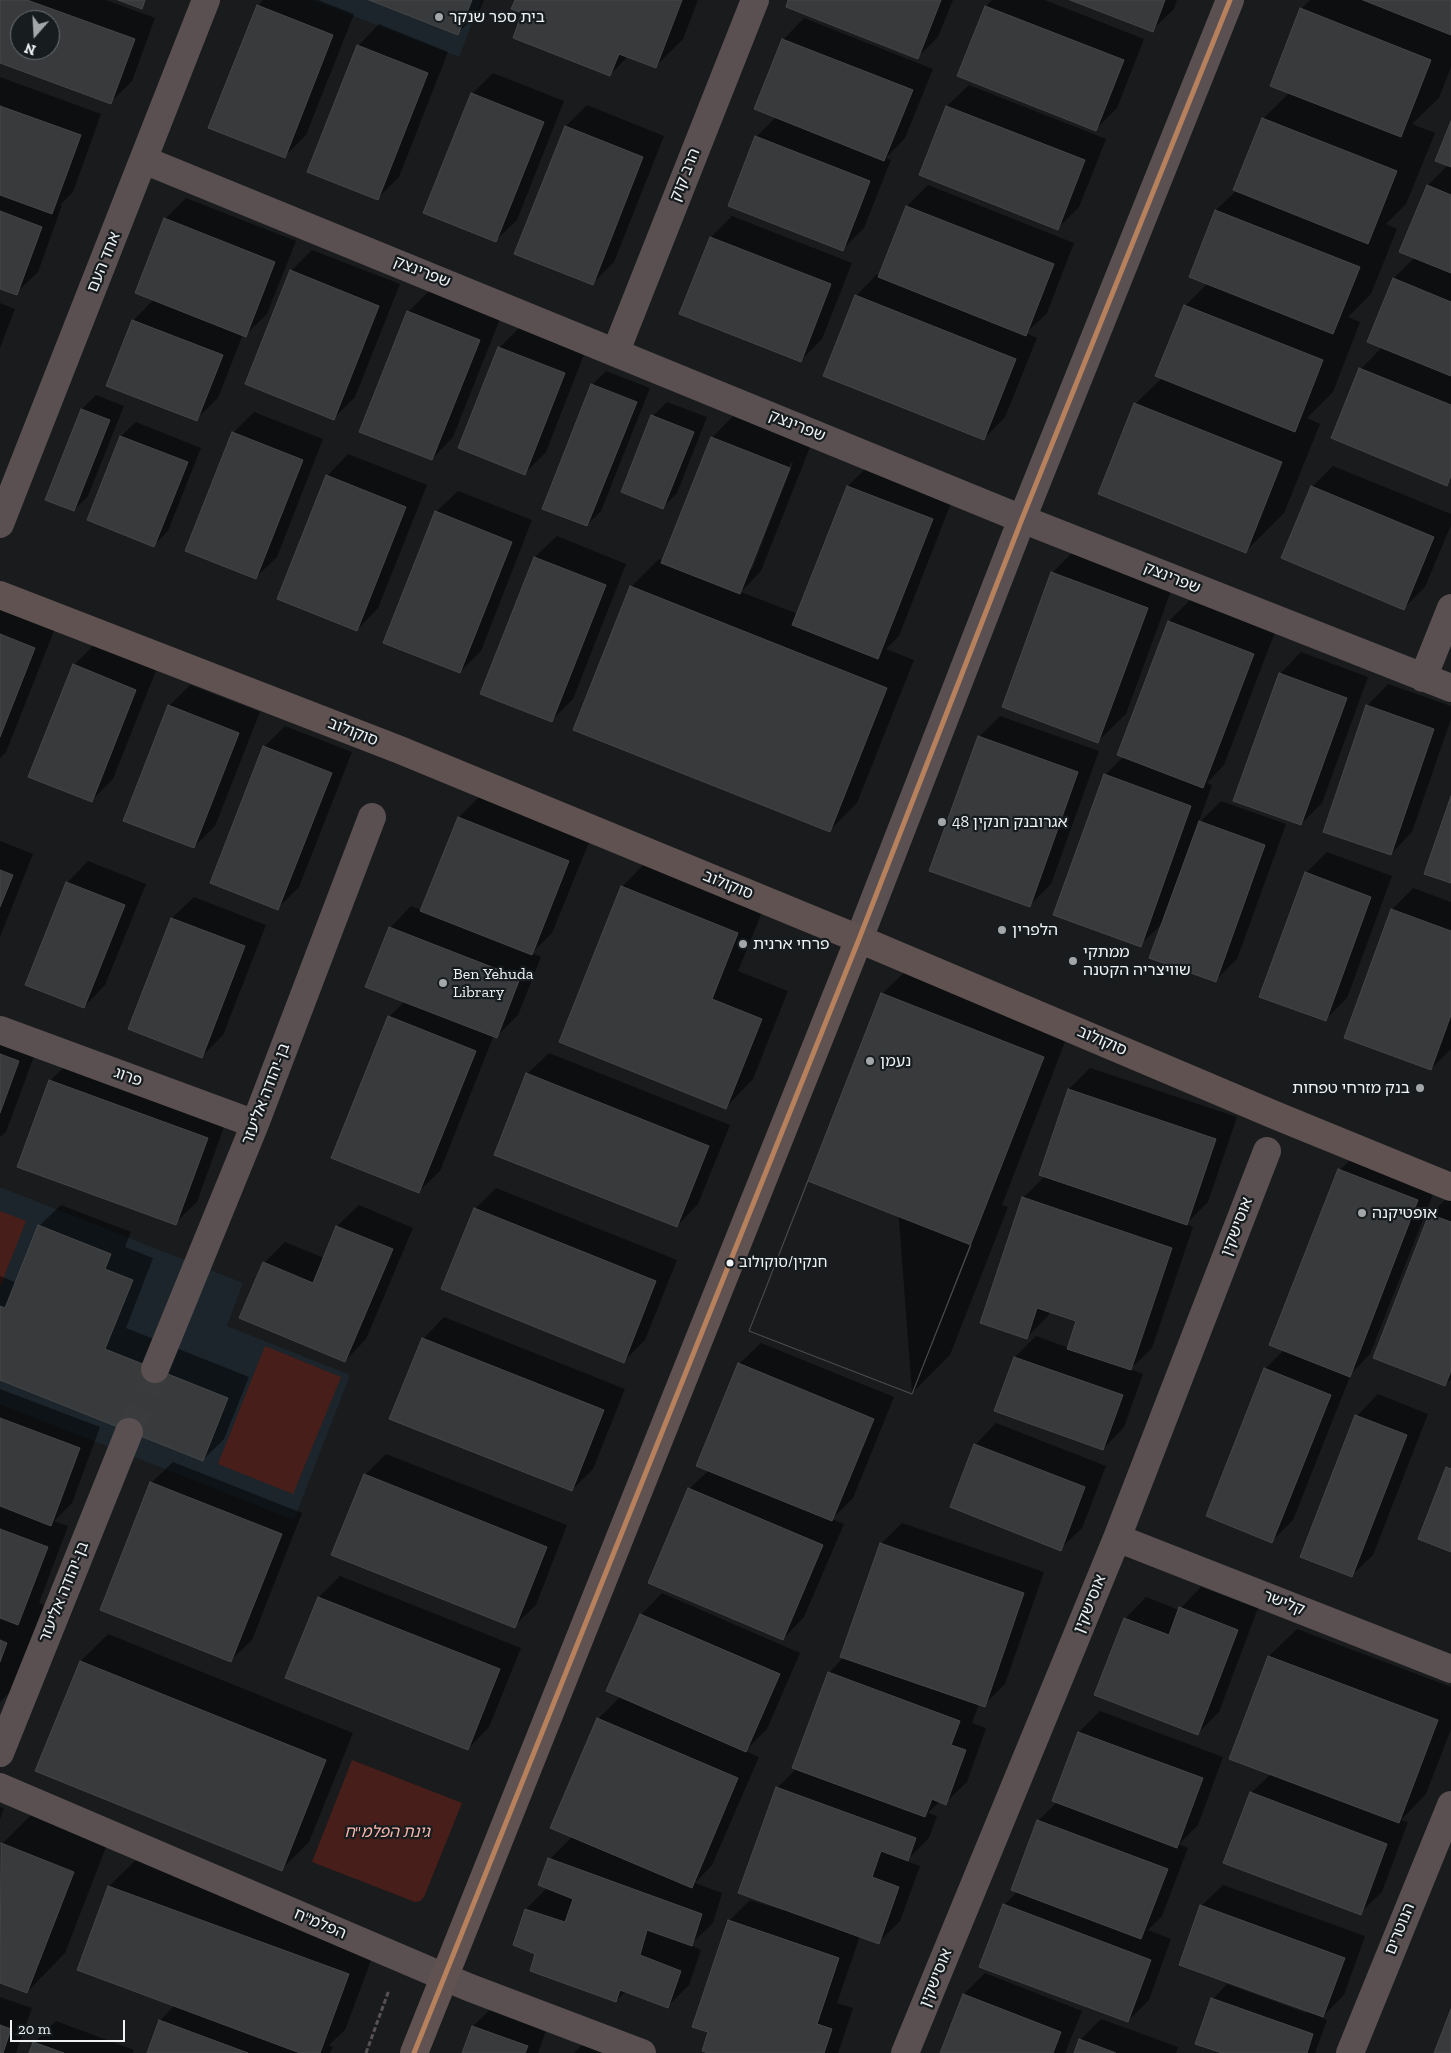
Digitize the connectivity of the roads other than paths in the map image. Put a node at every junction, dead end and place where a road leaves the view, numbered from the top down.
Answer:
1 (206, 0) edge
2 (755, 0) edge
3 (1230, 0) edge
4 (144, 160) junction
5 (616, 351) junction
6 (1022, 518) junction
7 (0, 524) edge
8 (0, 595) edge
9 (1451, 608) edge
10 (1423, 678) junction
11 (1451, 688) edge
12 (372, 817) dead end
13 (859, 939) junction
14 (0, 1030) edge
15 (255, 1124) junction
16 (1267, 1151) dead end
17 (1451, 1187) edge
18 (155, 1369) tunnel mouth
19 (129, 1432) tunnel mouth
20 (1117, 1538) junction
21 (1451, 1669) edge
22 (0, 1753) edge
23 (0, 1787) edge
24 (1451, 1805) edge
25 (443, 1977) junction
26 (414, 2053) edge
27 (642, 2053) edge
28 (905, 2053) edge
29 (1350, 2053) edge

1 - 4 street, אחד העם
2 - 5 street, הרב קוק
3 - 6 street
4 - 5 street, שפרינצק
4 - 7 street, אחד העם
5 - 6 street, שפרינצק
6 - 10 street, שפרינצק
6 - 13 street
8 - 13 street, סוקולוב
9 - 10 street
10 - 11 street, שפרינצק
12 - 15 street, בן-יהודה אליעזר
13 - 17 street, סוקולוב
13 - 25 street
14 - 15 street, פרוג
15 - 18 street, בן-יהודה אליעזר
16 - 20 street, אוסישקין
19 - 22 street, בן-יהודה אליעזר
20 - 21 street, קלישר
20 - 28 street, אוסישקין
23 - 25 street, הפלמ"ח
24 - 29 street, הנוטרים
25 - 26 street
25 - 27 street, הפלמ"ח

